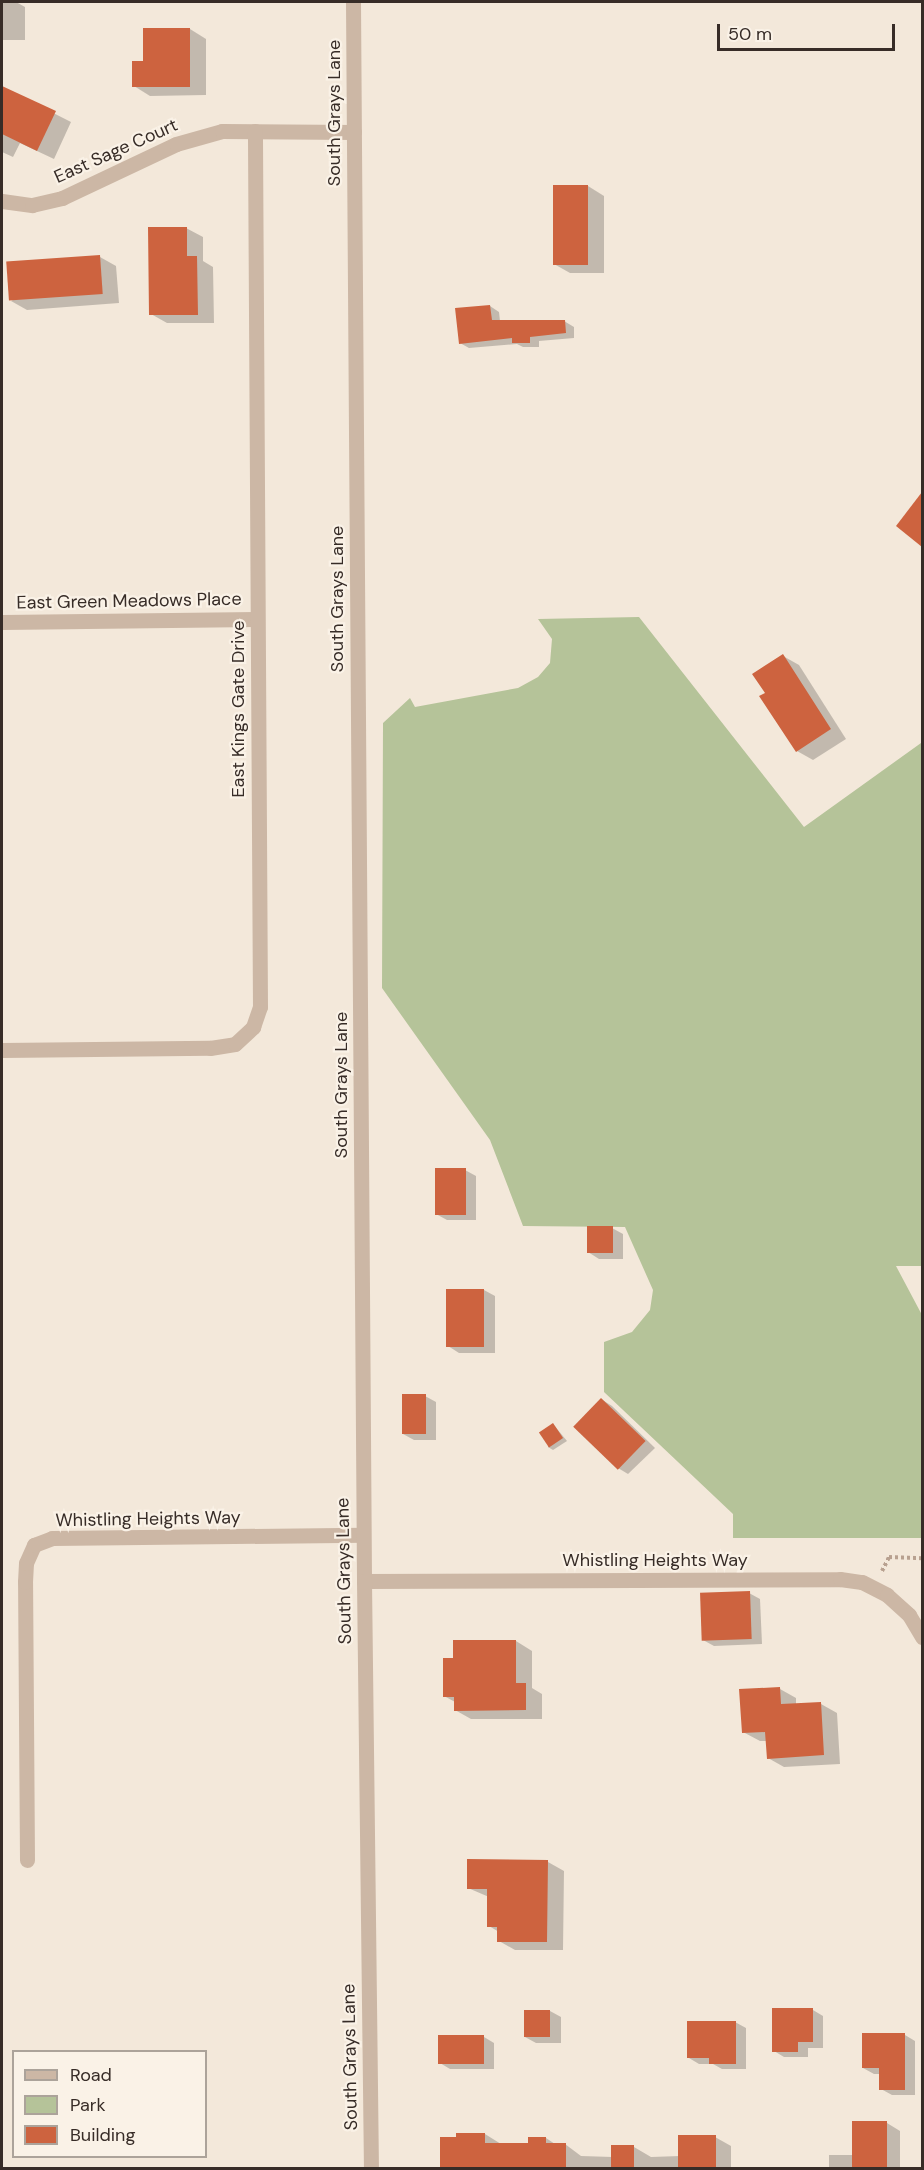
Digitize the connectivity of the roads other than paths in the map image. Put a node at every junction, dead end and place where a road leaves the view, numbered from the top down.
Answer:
1 (353, 2) edge
2 (255, 131) junction
3 (354, 132) junction
4 (2, 201) edge
5 (257, 619) junction
6 (2, 622) edge
7 (2, 1050) edge
8 (363, 1535) junction
9 (364, 1581) junction
10 (922, 1637) edge
11 (27, 1860) dead end
12 (370, 2169) edge

1 - 3 street, South Grays Lane
2 - 3 street, East Sage Court
2 - 4 street, East Sage Court
2 - 5 street, East Kings Gate Drive
3 - 8 street, South Grays Lane
5 - 6 street, East Green Meadows Place
5 - 7 street, East Kings Gate Drive
8 - 9 street, South Grays Lane
8 - 11 street, Whistling Heights Way
9 - 10 street, Whistling Heights Way
9 - 12 street, South Grays Lane

